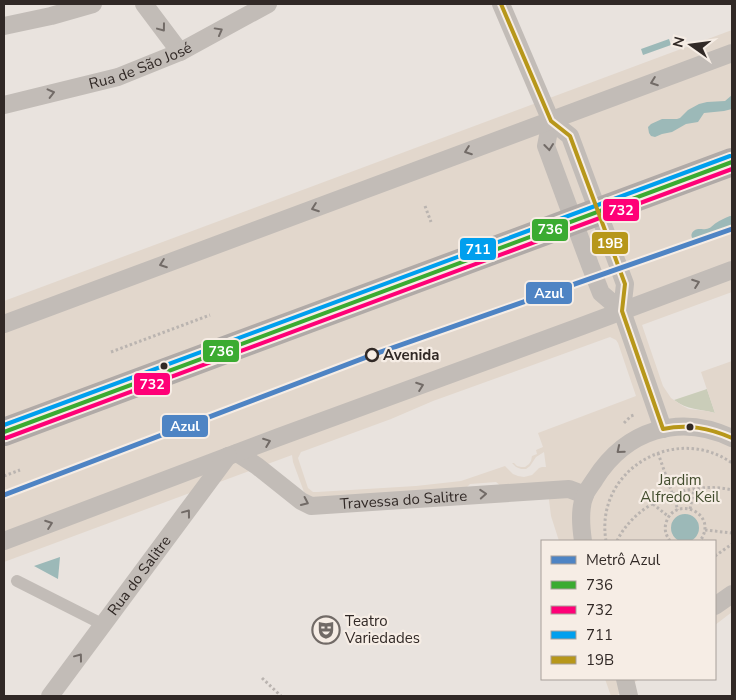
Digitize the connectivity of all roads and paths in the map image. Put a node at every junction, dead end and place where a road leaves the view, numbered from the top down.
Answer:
1 (94, 4) edge
2 (144, 4) edge
3 (268, 4) edge
4 (501, 4) edge
5 (50, 10) edge
6 (4, 26) edge
7 (180, 52) junction
8 (732, 53) edge
9 (4, 105) edge
10 (551, 121) junction
11 (732, 162) edge
12 (425, 206) dead end
13 (586, 216) junction
14 (431, 222) dead end
15 (732, 270) edge
16 (622, 311) junction
17 (210, 315) dead end
18 (463, 322) dead end
19 (4, 324) edge
20 (444, 329) dead end
21 (111, 352) dead end
22 (634, 415) dead end
23 (624, 423) dead end
24 (663, 429) junction
25 (4, 432) edge
26 (732, 438) edge
27 (658, 453) junction
28 (233, 455) junction
29 (732, 464) edge
30 (20, 470) dead end
31 (4, 476) edge
32 (694, 489) junction
33 (732, 490) edge
34 (585, 495) junction
35 (672, 495) junction
36 (653, 504) junction
37 (690, 509) junction
38 (678, 510) junction
39 (669, 517) junction
40 (705, 530) junction
41 (732, 533) edge
42 (583, 540) edge
43 (606, 540) edge
44 (618, 540) edge
45 (669, 540) edge
46 (701, 540) edge
47 (4, 541) edge
48 (732, 544) edge
49 (716, 555) edge
50 (17, 581) dead end
51 (732, 594) edge
52 (716, 605) edge
53 (104, 625) junction
54 (262, 678) dead end
55 (625, 680) edge
56 (50, 696) edge
57 (281, 696) edge
58 (629, 696) edge

1 - 5 street
2 -> 7 street
7 -> 3 street, Rua de São José
4 - 10 street
5 - 6 street
9 -> 7 street, Rua de São José
8 -> 10 street
10 - 13 street
10 -> 13 street
10 -> 19 street
11 - 13 main road
12 - 14 path
13 - 16 street
13 - 16 street
13 - 25 main road
16 -> 15 street
16 - 24 street
28 -> 16 street
17 - 21 path
18 - 20 path
22 - 23 path
24 - 26 street
24 -> 34 street
27 - 29 path
27 - 35 path
27 - 43 path
28 -> 34 street, Travessa do Salitre
47 -> 28 street
53 -> 28 street, Rua do Salitre
30 - 31 path
32 - 33 path
32 - 35 path
32 - 37 path
34 - 42 street
35 - 36 path
35 - 38 path
36 - 39 path
36 - 44 path
37 - 38 path
37 - 40 path
38 - 39 path
39 - 45 path
40 - 41 path
40 - 46 path
48 - 49 path
50 - 53 street
51 - 52 street
56 -> 53 street, Rua do Salitre
54 - 57 path
55 - 58 street

